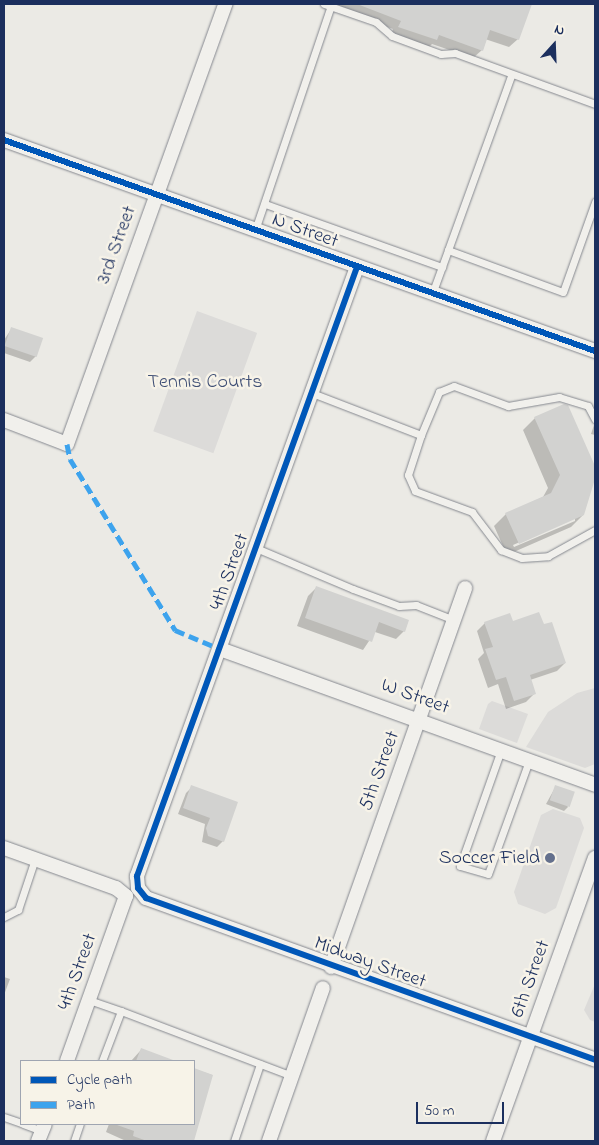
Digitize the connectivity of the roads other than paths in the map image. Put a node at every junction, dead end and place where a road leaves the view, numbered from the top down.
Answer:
1 (225, 4) edge
2 (328, 5) edge
3 (511, 76) junction
4 (595, 104) edge
5 (4, 140) edge
6 (157, 195) junction
7 (595, 202) edge
8 (264, 204) junction
9 (255, 230) junction
10 (448, 250) junction
11 (357, 267) junction
12 (442, 268) junction
13 (432, 294) junction
14 (595, 351) edge
15 (312, 393) junction
16 (595, 419) edge
17 (4, 420) edge
18 (421, 435) junction
19 (595, 530) edge
20 (256, 548) junction
21 (465, 588) dead end
22 (454, 620) junction
23 (220, 649) junction
24 (420, 719) junction
25 (501, 749) junction
26 (530, 760) junction
27 (595, 785) edge
28 (4, 848) edge
29 (595, 858) edge
30 (35, 859) junction
31 (132, 892) junction
32 (4, 918) edge
33 (331, 967) junction
34 (324, 988) dead end
35 (89, 1000) junction
36 (121, 1011) junction
37 (530, 1039) junction
38 (67, 1060) edge
39 (102, 1060) edge
40 (595, 1060) edge
41 (260, 1064) junction
42 (292, 1076) junction
43 (4, 1117) edge
44 (20, 1123) edge
45 (24, 1125) edge
46 (80, 1125) edge
47 (42, 1132) edge
48 (74, 1141) edge
49 (234, 1141) edge
50 (269, 1141) edge
51 (493, 1141) edge

1 - 6 street, 3rd Street
2 - 3 lane
2 - 8 lane
3 - 4 lane
3 - 10 lane
5 - 6 street, N Street
6 - 9 street, N Street
6 - 17 street, 3rd Street
7 - 10 lane
8 - 9 lane
8 - 12 lane
9 - 11 street, N Street
10 - 12 lane
11 - 13 street, N Street
11 - 15 street, 4th Street
12 - 13 lane
13 - 14 street, N Street
15 - 18 lane
15 - 20 street, 4th Street
16 - 18 lane
18 - 19 lane
20 - 22 lane
20 - 23 street, 4th Street
21 - 22 street, 5th Street
22 - 24 street, 5th Street
23 - 24 street, W Street
23 - 31 street, 4th Street
24 - 25 street, W Street
24 - 33 street, 5th Street
25 - 26 street, W Street
25 - 26 lane
26 - 27 street, W Street
28 - 30 street, Midway Street
29 - 37 street, 6th Street
30 - 31 street, Midway Street
30 - 32 lane
31 - 33 street, Midway Street
31 - 35 street, 4th Street
33 - 37 street, Midway Street
34 - 42 street
35 - 36 lane
35 - 38 street, 4th Street
36 - 39 lane
36 - 41 lane
37 - 40 street, Midway Street
37 - 51 street, 6th Street
41 - 42 lane
41 - 49 lane
42 - 50 street
43 - 44 lane
45 - 47 lane
46 - 48 lane

